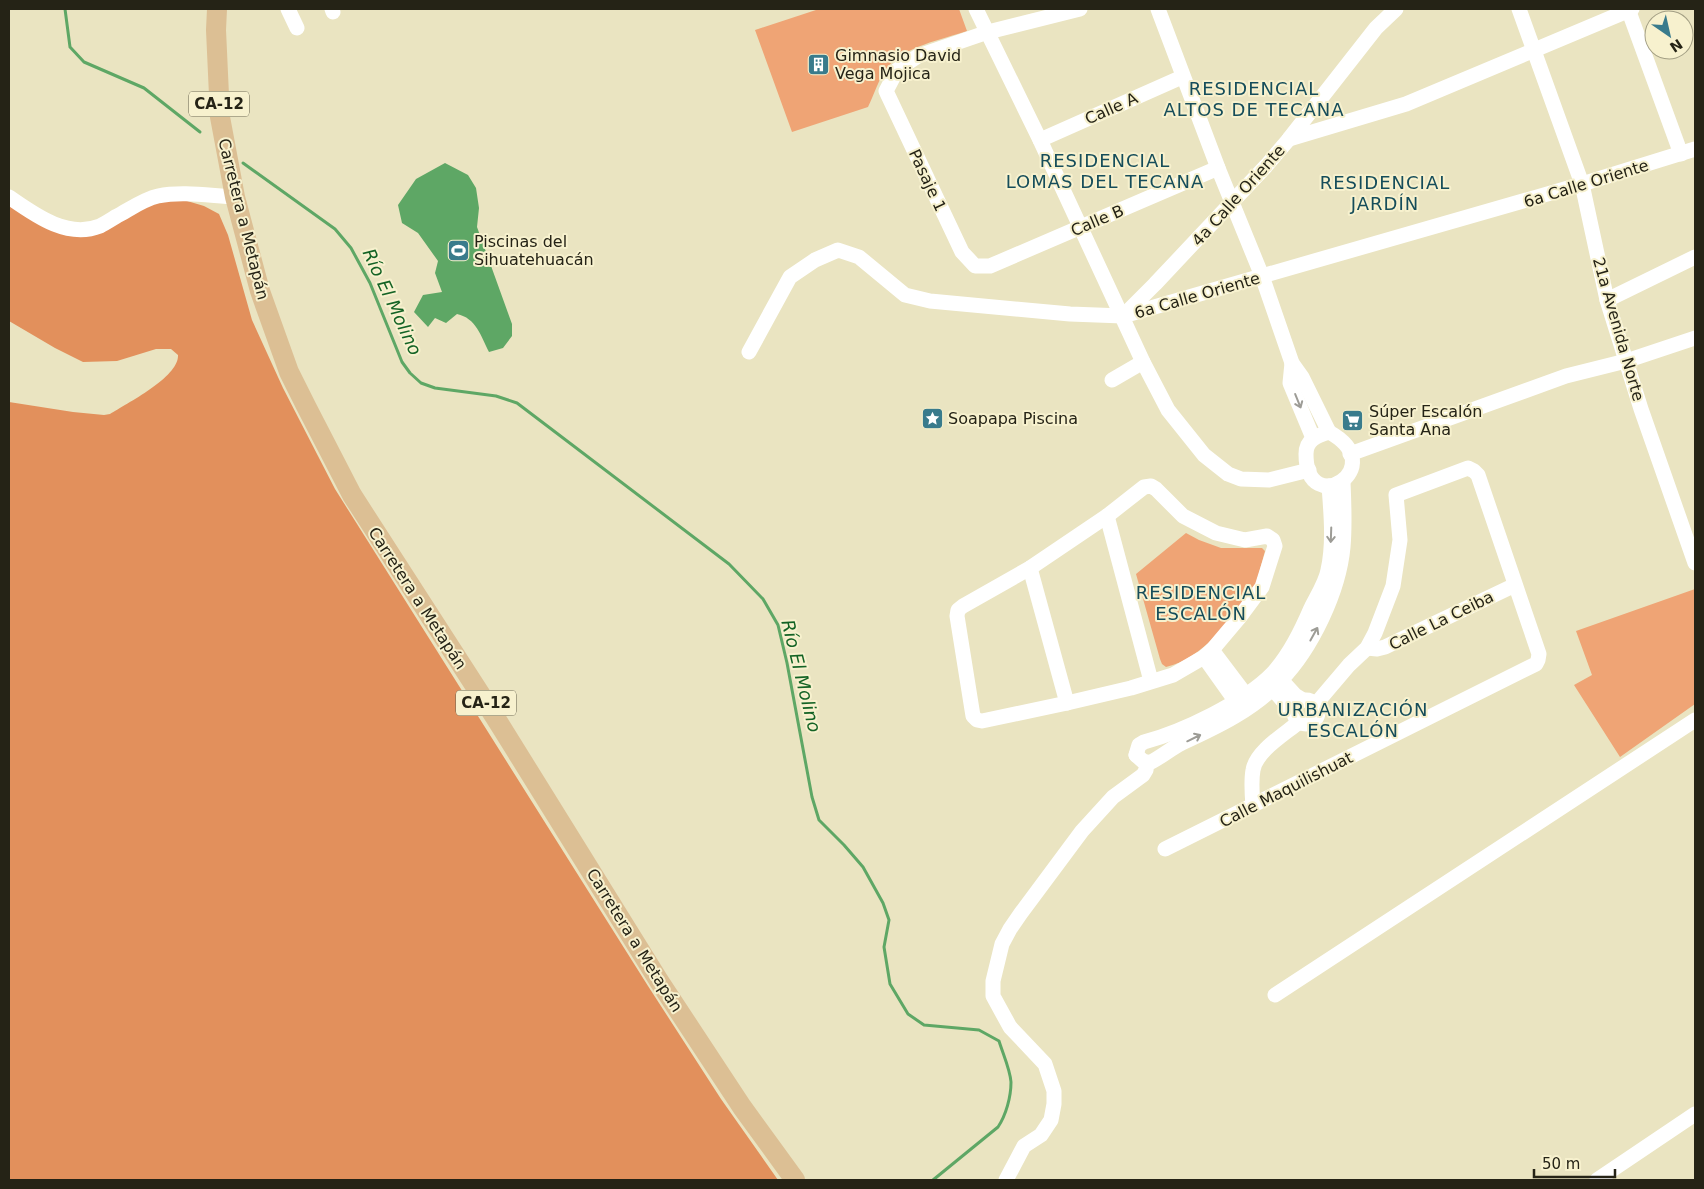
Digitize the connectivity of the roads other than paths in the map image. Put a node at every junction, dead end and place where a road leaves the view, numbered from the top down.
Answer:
1 (217, 9) edge
2 (288, 9) edge
3 (976, 9) edge
4 (1080, 9) edge
5 (1158, 9) edge
6 (1396, 9) edge
7 (1519, 9) edge
8 (1629, 9) edge
9 (297, 28) dead end
10 (988, 32) junction
11 (1532, 49) junction
12 (1182, 77) junction
13 (1289, 138) junction
14 (1040, 140) junction
15 (1688, 152) edge
16 (1218, 168) junction
17 (1582, 184) junction
18 (9, 197) edge
19 (235, 197) junction
20 (1233, 202) junction
21 (1080, 227) junction
22 (1695, 257) edge
23 (975, 266) joint
24 (1262, 276) junction
25 (1607, 300) junction
26 (1123, 316) junction
27 (1695, 338) edge
28 (748, 352) dead end
29 (1626, 361) junction
30 (1143, 362) junction
31 (1292, 363) junction
32 (1112, 380) dead end
33 (1329, 432) junction
34 (1313, 438) junction
35 (1350, 454) junction
36 (1309, 470) junction
37 (1336, 484) junction
38 (1106, 516) junction
39 (1695, 563) edge
40 (1030, 568) junction
41 (1515, 584) junction
42 (1367, 648) junction
43 (1208, 654) junction
44 (1273, 680) junction
45 (1151, 681) junction
46 (1244, 702) junction
47 (1309, 702) junction
48 (1067, 704) junction
49 (1297, 718) junction
50 (1695, 720) edge
51 (1143, 758) junction
52 (1253, 806) junction
53 (1166, 849) dead end
54 (1275, 995) dead end
55 (1695, 1114) edge
56 (795, 1180) edge
57 (1006, 1180) edge
58 (1596, 1180) edge

1 - 19 main road, Carretera a Metapán / CA-12
2 - 9 street
3 - 10 street
4 - 10 street
5 - 12 street
6 - 13 street
7 - 11 street, 21a Avenida Norte
8 - 11 street, 4a Calle Oriente
8 - 15 street
10 - 14 street
10 - 23 street, Pasaje 1
11 - 13 street, 4a Calle Oriente
11 - 17 street, 21a Avenida Norte
12 - 14 street, Calle A
12 - 16 street
13 - 20 street, 4a Calle Oriente
14 - 21 street
15 - 17 street, 6a Calle Oriente
16 - 20 street
16 - 21 street, Calle B
17 - 24 street, 6a Calle Oriente
17 - 25 street, 21a Avenida Norte
18 - 19 street
19 - 56 main road, Carretera a Metapán / CA-12
20 - 24 street
20 - 26 street, 4a Calle Oriente
21 - 23 street, Calle B
21 - 26 street
22 - 25 street
24 - 26 street, 6a Calle Oriente
24 - 31 street
25 - 29 street, 21a Avenida Norte
26 - 28 street, 6a Calle Oriente
26 - 30 street
27 - 29 street
29 - 35 street
29 - 39 street, 21a Avenida Norte
30 - 32 street
30 - 36 street
31 - 33 street
31 -> 34 street
33 - 34 street
33 - 35 street
34 - 36 street
35 - 37 street
36 - 37 street
37 - 44 street
38 - 40 street
38 - 43 street
38 - 45 street
40 - 48 street
40 - 48 street
41 - 42 street, Calle La Ceiba
41 - 42 street
41 - 52 street, Calle Maquilishuat
42 - 47 street
43 - 45 street
43 - 46 street
44 - 46 street
44 - 47 street
44 - 49 street
45 - 48 street
51 -> 46 street
46 - 51 street
47 - 49 street
47 - 49 street
49 - 52 street
50 - 54 street
51 - 57 street
52 - 53 street, Calle Maquilishuat
55 - 58 street

